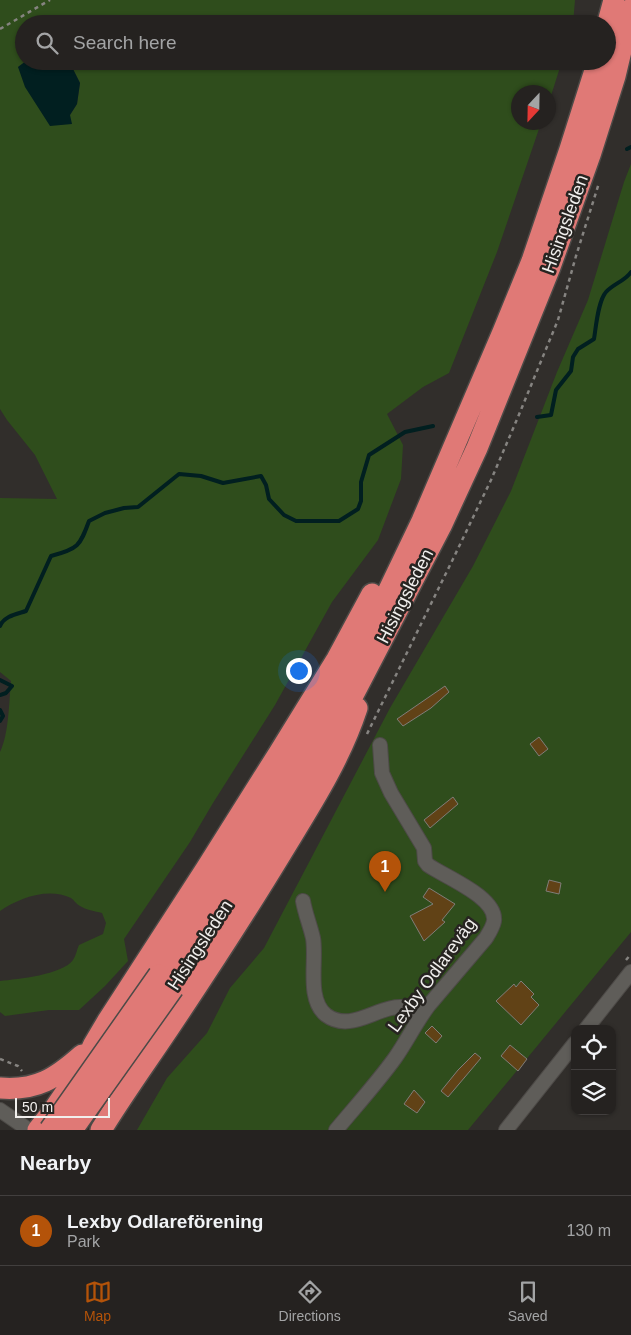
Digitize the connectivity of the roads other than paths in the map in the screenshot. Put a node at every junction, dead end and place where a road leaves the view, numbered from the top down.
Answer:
1 (614, 0) edge
2 (631, 9) edge
3 (610, 15) edge
4 (595, 70) edge
5 (457, 438) junction
6 (377, 650) junction
7 (380, 745) dead end
8 (302, 901) dead end
9 (631, 972) edge
10 (166, 982) junction
11 (420, 1016) junction
12 (589, 1025) edge
13 (94, 1044) junction
14 (571, 1048) edge
15 (0, 1088) edge
16 (0, 1110) edge
17 (29, 1130) edge
18 (38, 1130) edge
19 (50, 1130) edge
20 (72, 1130) edge
21 (101, 1130) edge
22 (336, 1130) edge
23 (506, 1130) edge

1 - 3 highway
2 - 6 highway, Hisingsleden
4 - 5 highway, Hisingsleden
5 - 10 highway, Hisingsleden
5 - 13 highway
6 - 10 highway, Hisingsleden
6 - 21 highway
7 - 11 street, Lexby Odlareväg
8 - 11 street
9 - 12 street
10 - 19 highway, Hisingsleden, bridge
10 - 20 highway, Hisingsleden, bridge
11 - 22 street, Lexby Odlareväg
13 - 15 highway
13 - 18 highway
14 - 23 street
16 - 17 street

